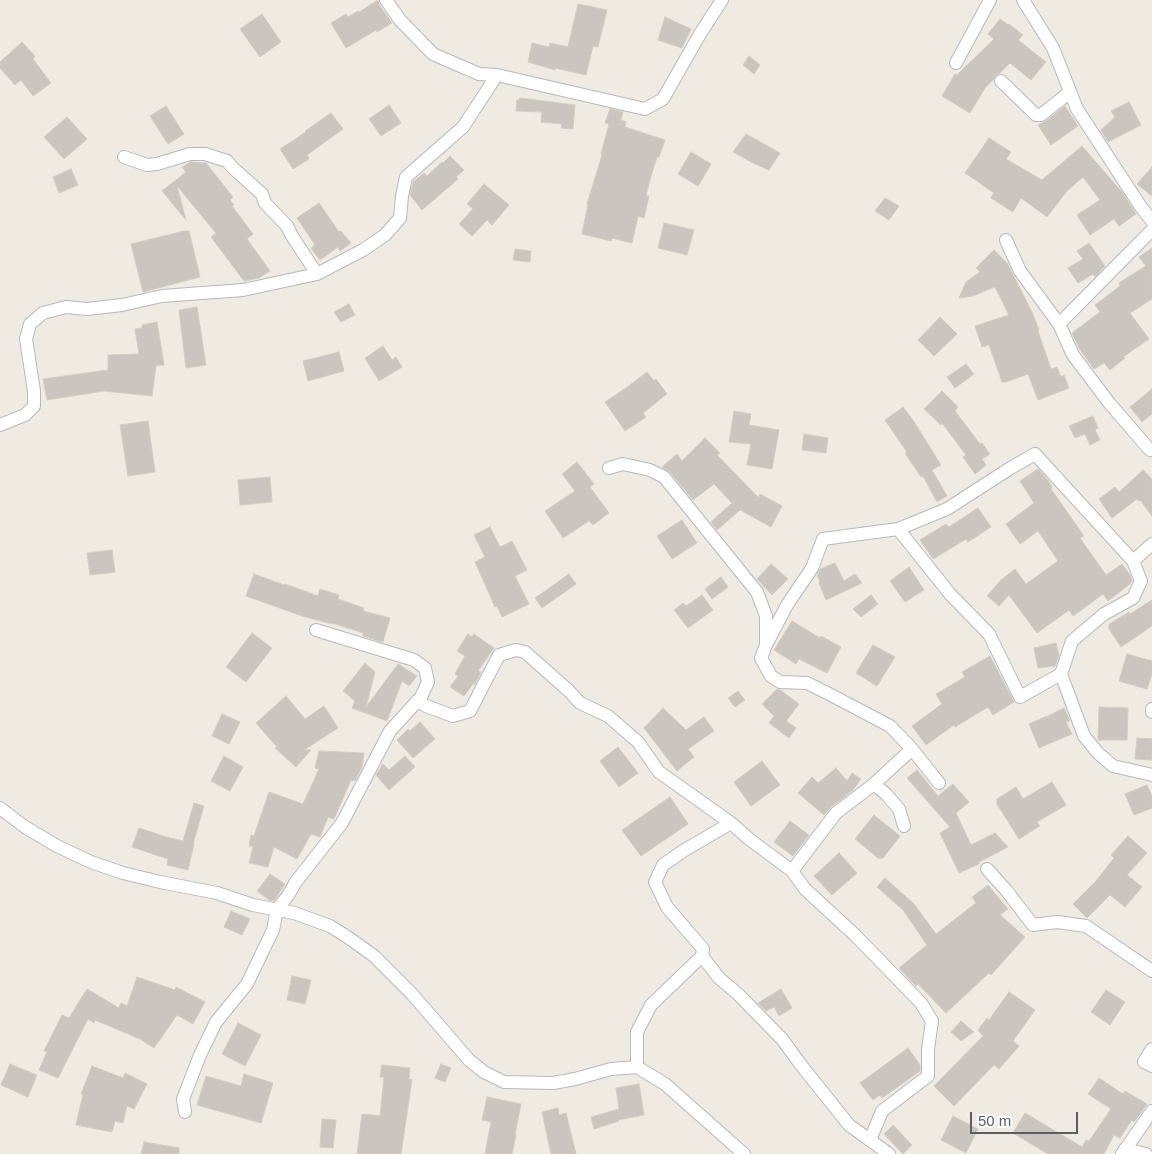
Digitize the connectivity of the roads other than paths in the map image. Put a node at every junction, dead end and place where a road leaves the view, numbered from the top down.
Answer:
1 (386, 0) edge
2 (722, 0) edge
3 (990, 0) edge
4 (1023, 0) edge
5 (956, 63) dead end
6 (497, 75) junction
7 (1001, 81) dead end
8 (1070, 92) junction
9 (124, 157) dead end
10 (1152, 221) edge
11 (1152, 230) edge
12 (1006, 240) dead end
13 (317, 274) junction
14 (1059, 324) junction
15 (0, 425) edge
16 (1152, 450) edge
17 (609, 468) dead end
18 (898, 528) junction
19 (1152, 544) edge
20 (1133, 561) junction
21 (316, 630) dead end
22 (766, 645) junction
23 (1061, 674) junction
24 (417, 701) junction
25 (912, 749) junction
26 (1152, 775) edge
27 (939, 783) dead end
28 (874, 784) junction
29 (0, 808) edge
30 (731, 823) junction
31 (904, 826) dead end
32 (987, 869) dead end
33 (792, 871) junction
34 (277, 910) junction
35 (702, 956) junction
36 (1152, 971) edge
37 (1152, 1049) edge
38 (1152, 1066) edge
39 (637, 1067) junction
40 (1152, 1110) edge
41 (185, 1112) dead end
42 (870, 1140) junction
43 (1124, 1151) edge
44 (744, 1154) edge
45 (889, 1154) edge
46 (1146, 1154) edge

1 - 6 street
2 - 6 street
3 - 5 street
4 - 8 street
6 - 13 street
7 - 8 street
8 - 10 street
9 - 13 street
11 - 14 street
12 - 14 street
13 - 15 street
14 - 16 street
17 - 22 street
18 - 20 street
18 - 22 street
18 - 23 street
19 - 20 street
20 - 23 street
21 - 24 street
22 - 25 street
23 - 26 street
24 - 30 street
24 - 34 street
25 - 27 street
25 - 28 street
28 - 31 street
28 - 33 street
29 - 34 street
30 - 33 street
30 - 35 street
32 - 36 street
33 - 42 street
34 - 39 street
34 - 41 street
35 - 39 street
35 - 42 street
37 - 38 street
39 - 44 street
40 - 43 street
42 - 45 street
43 - 46 street

